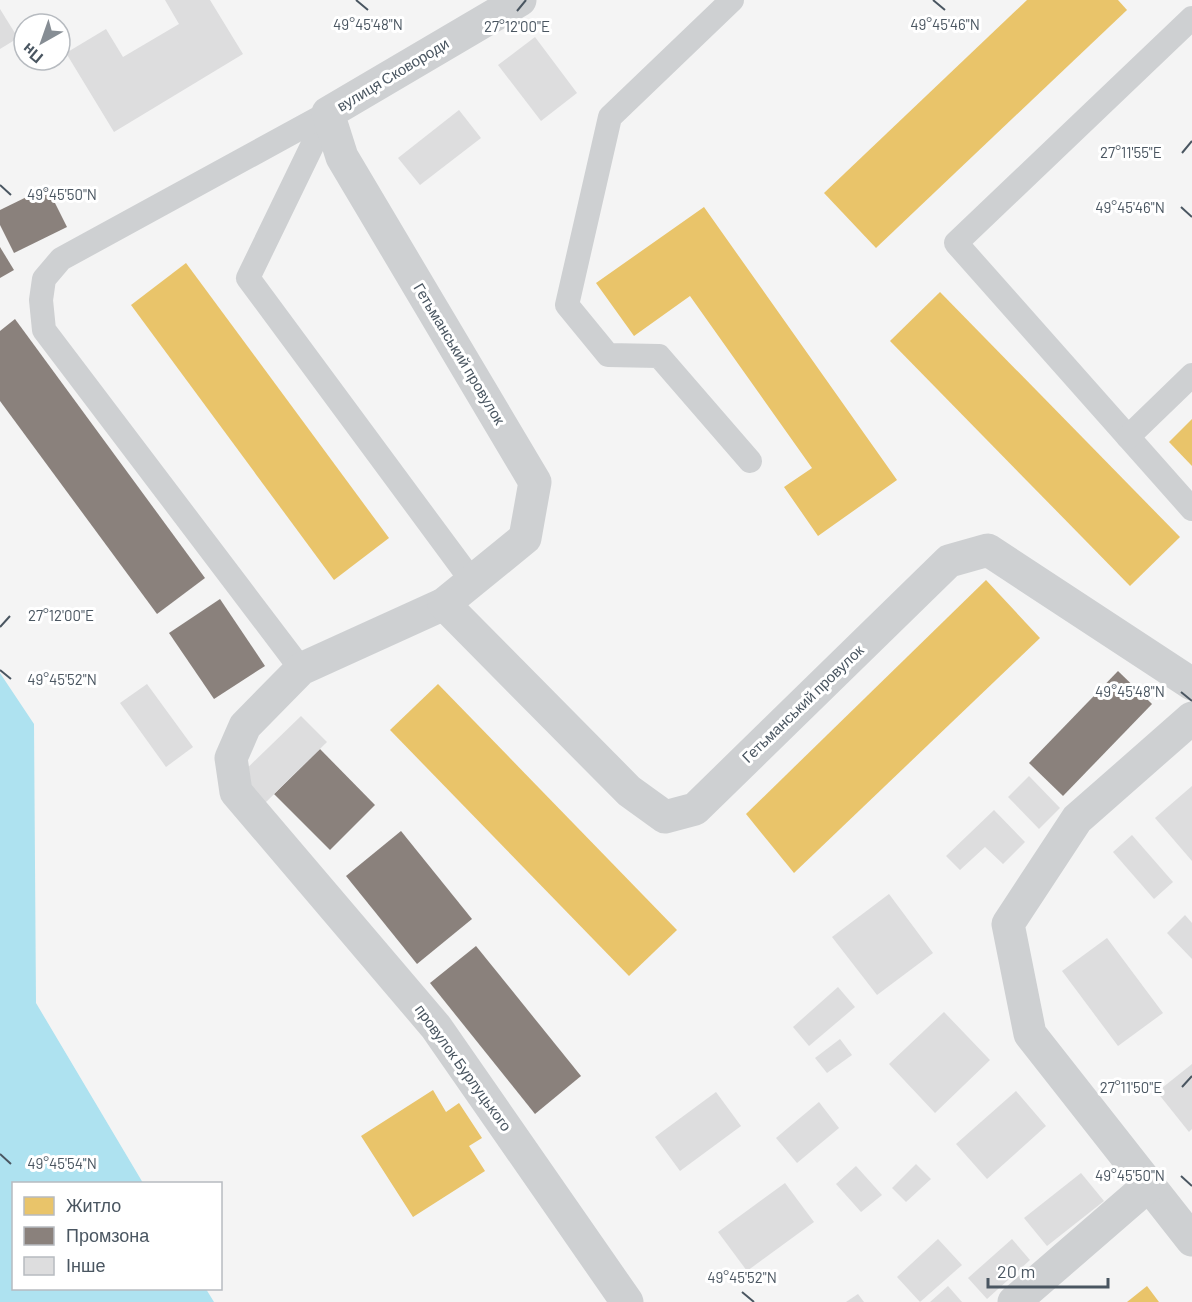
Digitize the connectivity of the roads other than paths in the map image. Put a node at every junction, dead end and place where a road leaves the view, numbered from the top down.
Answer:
1 (520, 0) edge
2 (732, 0) edge
3 (1192, 18) edge
4 (328, 113) junction
5 (1192, 375) edge
6 (1128, 437) junction
7 (750, 461) dead end
8 (1192, 509) edge
9 (472, 581) junction
10 (444, 604) junction
11 (300, 669) junction
12 (1192, 684) edge
13 (1192, 718) edge
14 (236, 792) joint
15 (1149, 1185) junction
16 (1192, 1240) edge
17 (627, 1302) edge
18 (1014, 1302) edge

1 - 4 street, вулиця Сковороди
2 - 7 lane
3 - 6 lane
4 - 9 street, Гетьманський провулок
4 - 9 lane
4 - 11 lane
5 - 6 lane
6 - 8 lane
9 - 10 street, Гетьманський провулок
10 - 11 street, Гетьманський провулок
10 - 12 street, Гетьманський провулок
11 - 14 street, Гетьманський провулок
13 - 15 street
14 - 17 street, провулок Бурлуцького
15 - 16 street
15 - 18 street

